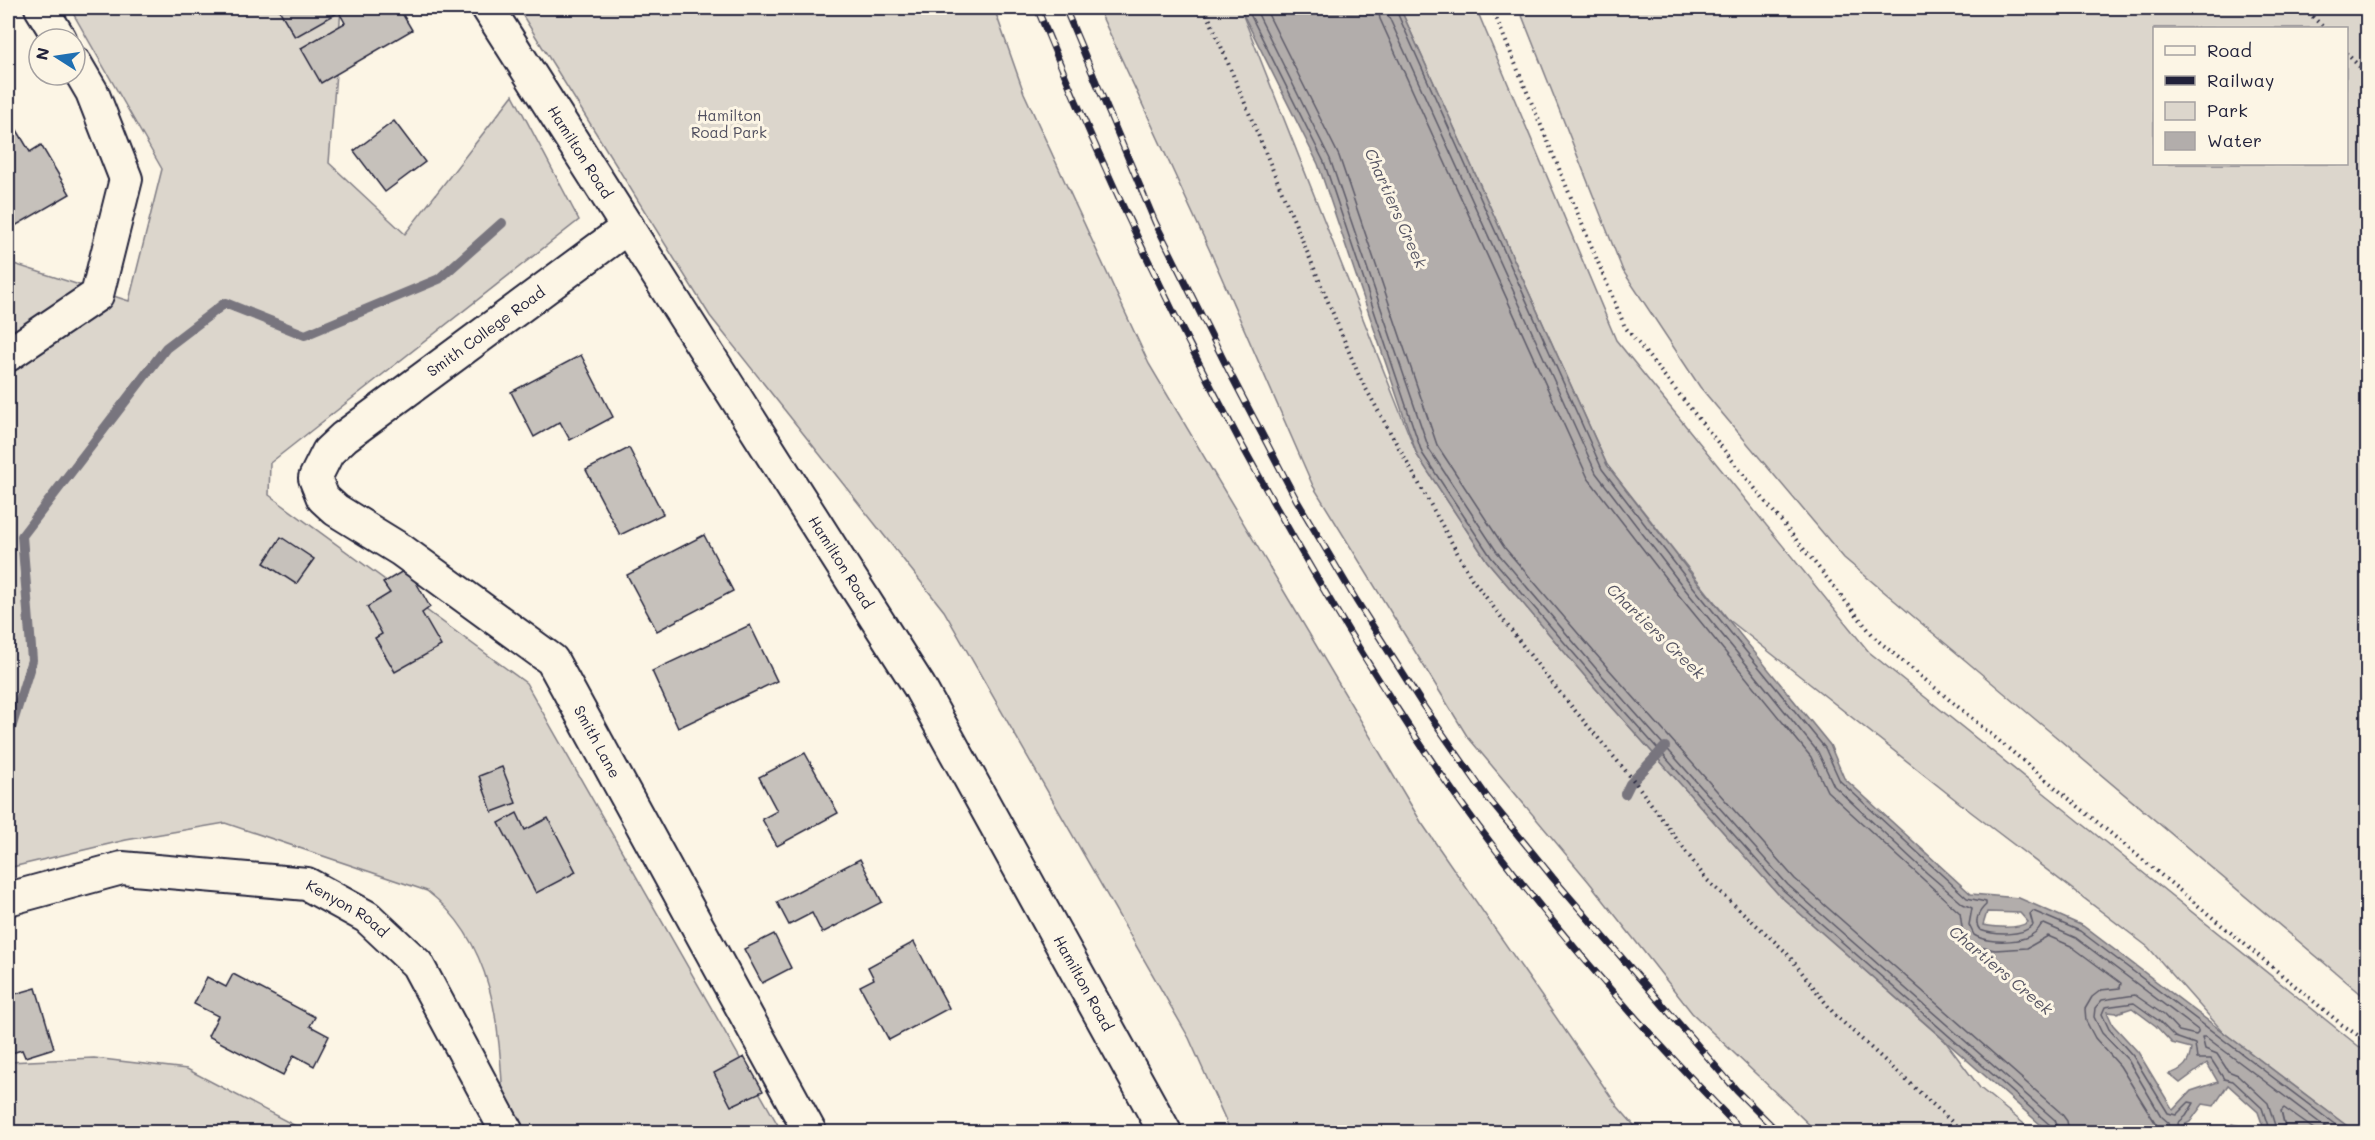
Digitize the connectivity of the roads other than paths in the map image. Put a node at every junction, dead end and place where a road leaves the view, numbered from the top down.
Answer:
1 (41, 8) edge
2 (488, 8) edge
3 (53, 27) edge
4 (87, 83) edge
5 (628, 227) junction
6 (8, 355) edge
7 (344, 437) joint
8 (8, 899) edge
9 (507, 1132) edge
10 (810, 1132) edge
11 (1165, 1132) edge

1 - 3 street
2 - 5 street, Hamilton Road
4 - 6 street
5 - 7 street, Smith College Road
5 - 11 street, Hamilton Road
7 - 10 street, Smith Lane
8 - 9 street, Kenyon Road

